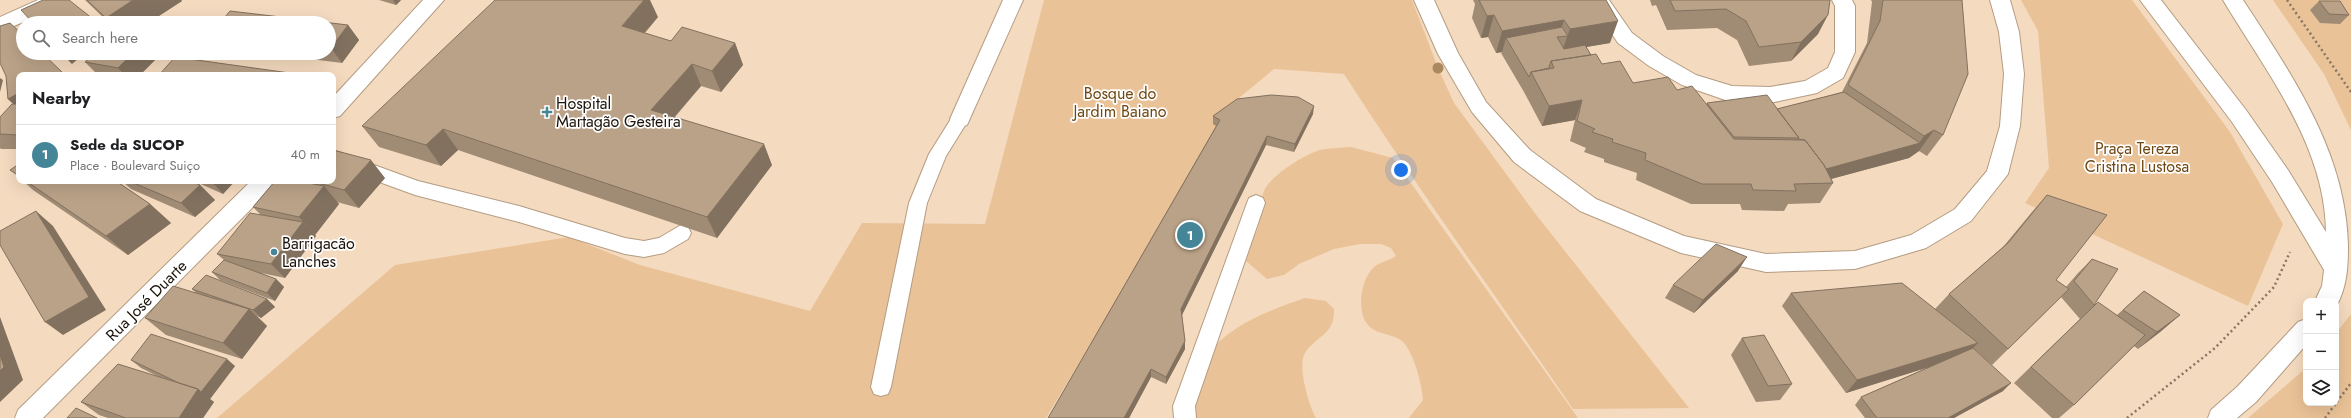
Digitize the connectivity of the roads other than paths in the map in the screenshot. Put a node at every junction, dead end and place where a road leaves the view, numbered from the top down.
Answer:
1 (56, 0) edge
2 (434, 0) edge
3 (1013, 0) edge
4 (1424, 0) edge
5 (1599, 0) edge
6 (1842, 0) edge
7 (2000, 0) edge
8 (2150, 0) edge
9 (2233, 0) edge
10 (20, 16) edge
11 (16, 18) edge
12 (0, 25) edge
13 (336, 107) edge
14 (960, 119) joint
15 (336, 158) edge
16 (261, 184) edge
17 (1256, 203) dead end
18 (681, 233) dead end
19 (2336, 269) junction
20 (2329, 298) edge
21 (2303, 332) edge
22 (881, 387) dead end
23 (27, 418) edge
24 (1185, 418) edge
25 (2220, 418) edge

1 - 10 street
2 - 13 street
3 - 14 street
4 - 7 street
5 - 6 street
8 - 19 street
9 - 19 street
11 - 12 street
14 - 22 lane
15 - 18 lane
16 - 23 street, Rua José Duarte
17 - 24 lane
19 - 20 street
21 - 25 street

